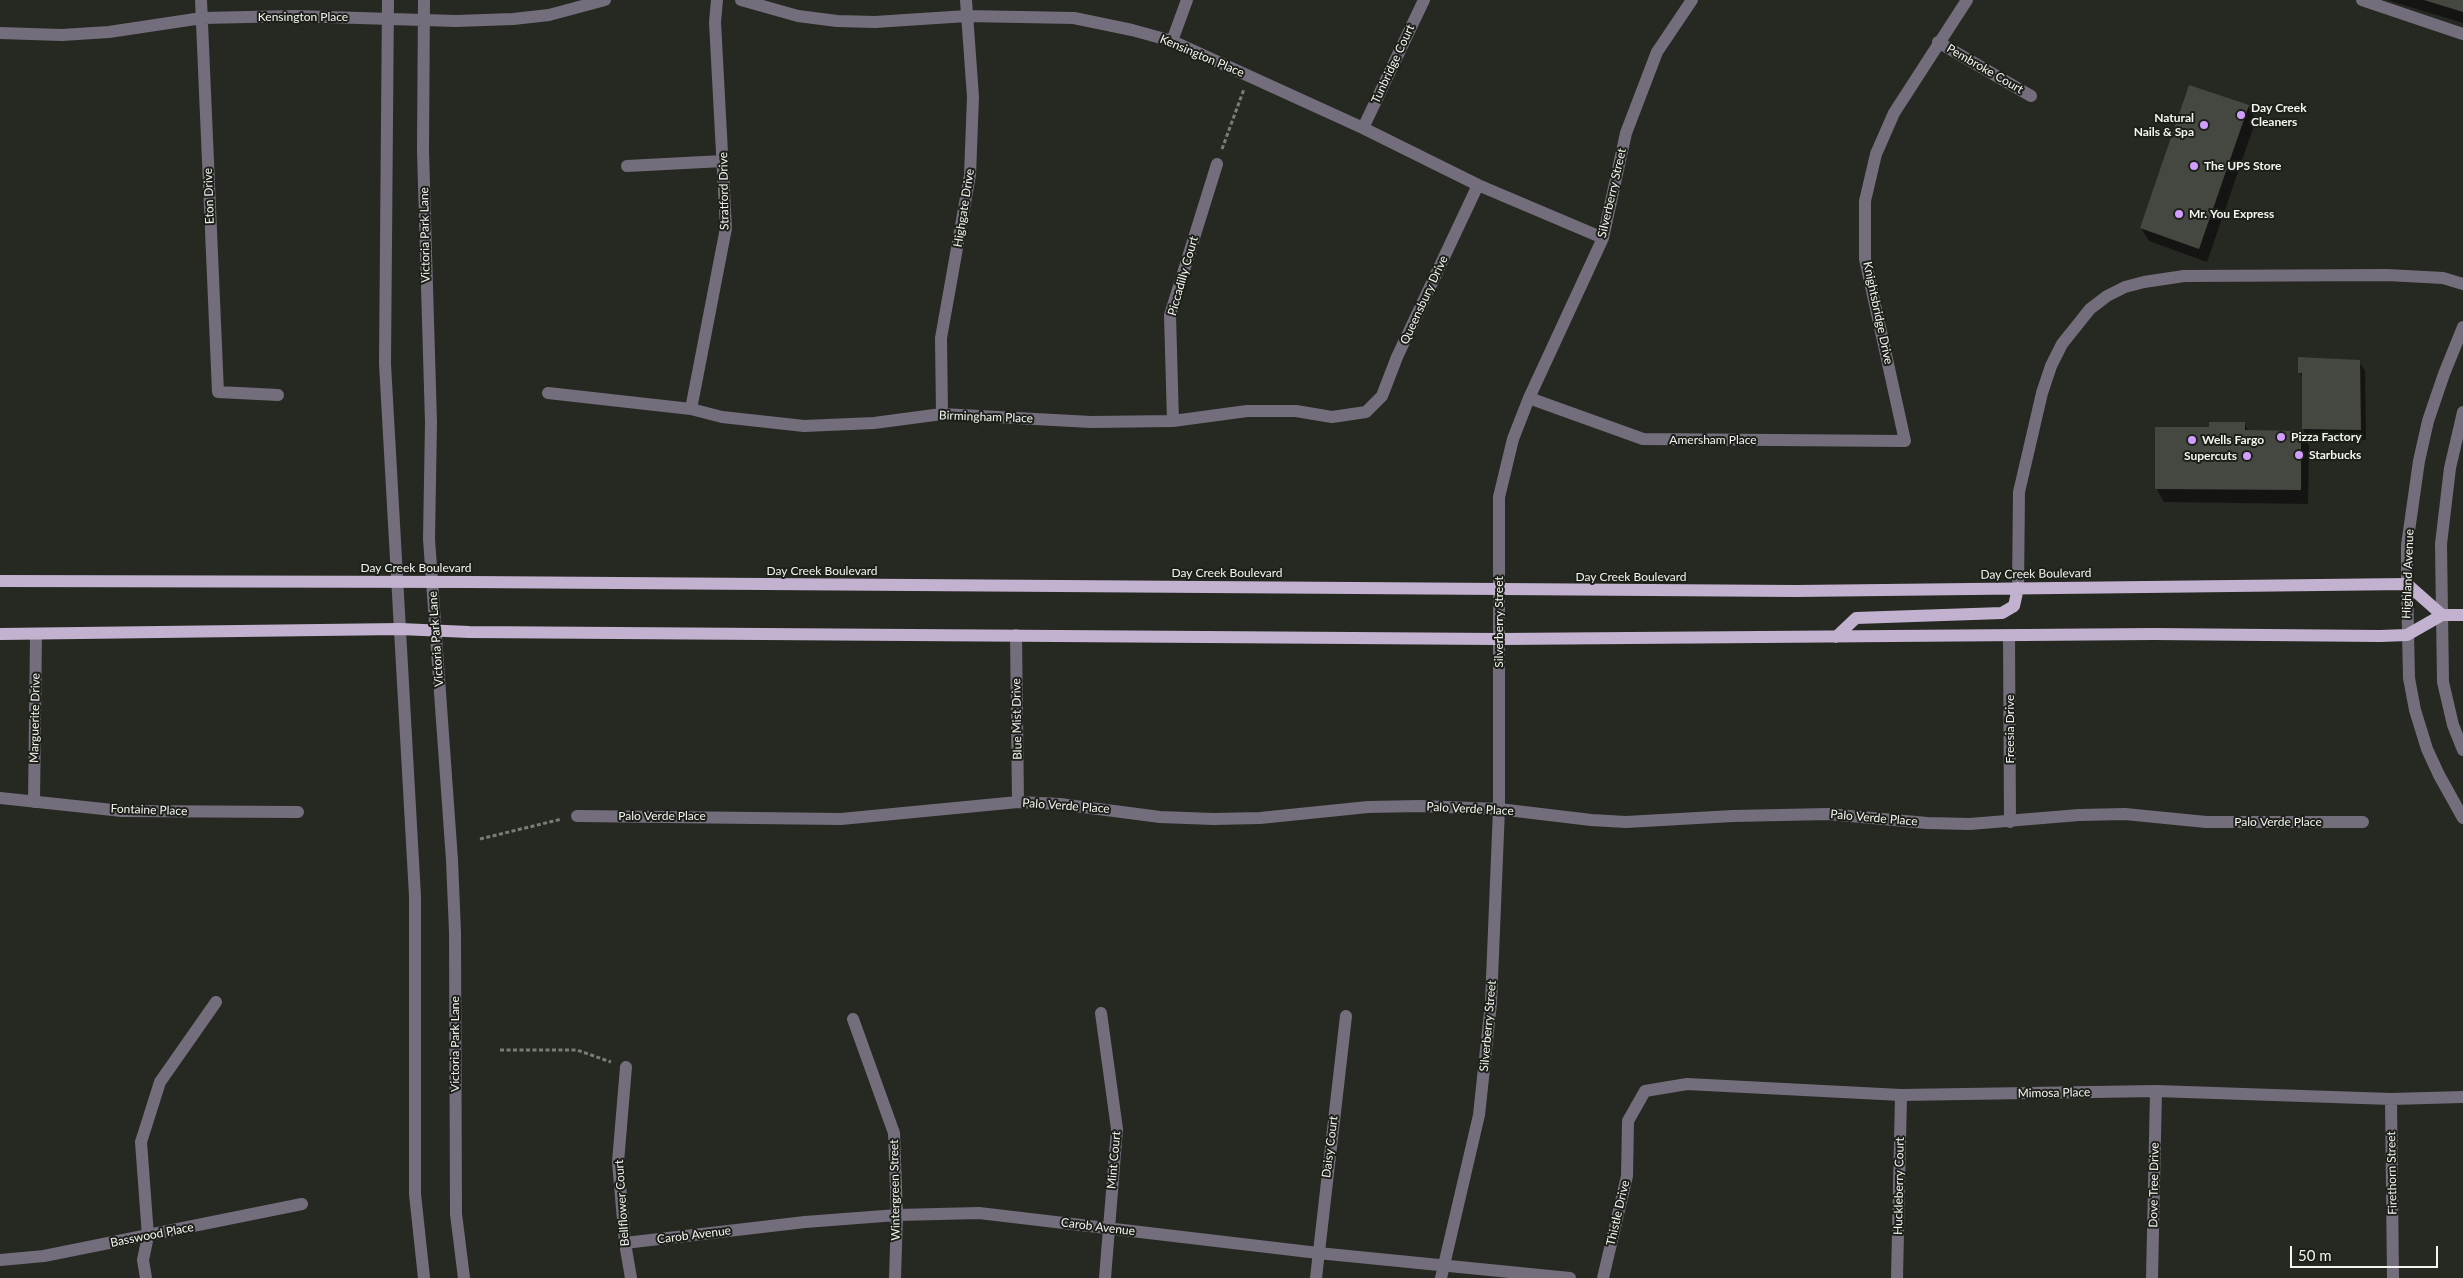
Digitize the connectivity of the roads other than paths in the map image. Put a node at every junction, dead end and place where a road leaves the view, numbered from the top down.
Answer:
1 (202, 0) edge
2 (388, 0) edge
3 (424, 0) edge
4 (606, 0) edge
5 (717, 0) edge
6 (741, 0) edge
7 (966, 0) edge
8 (1187, 0) edge
9 (1424, 0) edge
10 (1692, 0) edge
11 (1967, 0) edge
12 (2362, 0) edge
13 (968, 16) junction
14 (202, 18) junction
15 (388, 18) junction
16 (422, 19) junction
17 (0, 33) edge
18 (2463, 34) edge
19 (1172, 41) junction
20 (1938, 42) junction
21 (2031, 96) dead end
22 (1363, 128) junction
23 (724, 161) junction
24 (1217, 164) road end
25 (628, 166) dead end
26 (1478, 184) junction
27 (1603, 238) junction
28 (2463, 284) edge
29 (2463, 327) edge
30 (548, 393) dead end
31 (278, 395) dead end
32 (1529, 398) junction
33 (691, 409) junction
34 (1366, 412) joint
35 (2463, 412) edge
36 (942, 414) junction
37 (1173, 421) junction
38 (1905, 441) joint
39 (0, 581) edge
40 (398, 582) junction
41 (431, 582) junction
42 (2407, 584) junction
43 (2018, 588) junction
44 (1499, 591) junction
45 (2442, 614) junction
46 (2463, 615) edge
47 (400, 629) junction
48 (435, 631) junction
49 (0, 634) edge
50 (36, 635) junction
51 (1016, 635) junction
52 (2009, 635) junction
53 (2407, 635) junction
54 (1836, 637) junction
55 (1499, 639) junction
56 (2463, 750) edge
57 (0, 798) edge
58 (34, 802) junction
59 (1018, 802) junction
60 (1499, 809) junction
61 (298, 812) dead end
62 (577, 816) road end
63 (2463, 818) edge
64 (2010, 822) junction
65 (2363, 822) dead end
66 (216, 1002) dead end
67 (1101, 1013) dead end
68 (1346, 1016) dead end
69 (852, 1019) dead end
70 (626, 1067) road end
71 (1645, 1091) joint
72 (2156, 1091) junction
73 (1901, 1095) junction
74 (2463, 1097) edge
75 (2391, 1098) junction
76 (302, 1204) dead end
77 (897, 1215) junction
78 (1108, 1229) junction
79 (148, 1236) junction
80 (624, 1243) junction
81 (1318, 1253) junction
82 (0, 1260) edge
83 (1443, 1265) junction
84 (146, 1278) edge
85 (424, 1278) edge
86 (464, 1278) edge
87 (631, 1278) edge
88 (895, 1278) edge
89 (1105, 1278) edge
90 (1316, 1278) edge
91 (1441, 1278) edge
92 (1570, 1278) edge
93 (1603, 1278) edge
94 (1897, 1278) edge
95 (2152, 1278) edge
96 (2393, 1278) edge

1 - 14 street, Eton Drive
2 - 15 street
3 - 16 street, Victoria Park Lane
4 - 16 street, Kensington Place
5 - 23 street, Stratford Drive
6 - 13 street, Kensington Place
7 - 13 street, Highgate Drive
8 - 19 street
9 - 22 street, Tunbridge Court
10 - 27 street, Silverberry Street
11 - 20 street, Knightsbridge Drive
12 - 18 street
13 - 19 street, Kensington Place
13 - 36 street, Highgate Drive
14 - 15 street, Kensington Place
14 - 17 street, Kensington Place
14 - 31 street, Eton Drive
15 - 16 street, Kensington Place
15 - 40 street
16 - 41 street, Victoria Park Lane
19 - 22 street, Kensington Place
20 - 21 street, Pembroke Court
20 - 38 street, Knightsbridge Drive
22 - 26 street, Kensington Place
23 - 25 street
23 - 33 street, Stratford Drive
24 - 37 street, Piccadilly Court
26 - 27 street, Kensington Place
26 - 34 street, Queensbury Drive
27 - 32 street, Silverberry Street
28 - 43 street
29 - 42 street, Highland Avenue
30 - 33 street, Birmingham Place
32 - 38 street, Amersham Place
32 - 44 street, Silverberry Street
33 - 36 street, Birmingham Place
34 - 37 street, Birmingham Place
35 - 45 street
36 - 37 street, Birmingham Place
39 - 40 main road, Day Creek Boulevard
40 - 41 main road, Day Creek Boulevard
40 - 47 street
41 - 44 main road, Day Creek Boulevard
41 - 48 street, Victoria Park Lane
42 - 43 main road, Day Creek Boulevard
42 - 45 main road
42 - 53 street, Highland Avenue
43 - 44 main road, Day Creek Boulevard
43 - 54 main road
44 - 55 street, Silverberry Street
45 - 46 main road
45 - 53 main road
45 - 56 street
47 - 48 main road
47 - 50 main road
47 - 85 street
48 - 51 main road
48 - 86 street, Victoria Park Lane
49 - 50 main road
50 - 58 street, Marguerite Drive
51 - 55 main road
51 - 59 street, Blue Mist Drive
52 - 53 main road
52 - 54 main road
52 - 64 street, Freesia Drive
53 - 63 street, Highland Avenue
54 - 55 main road
55 - 60 street, Silverberry Street
57 - 58 street, Fontaine Place
58 - 61 street, Fontaine Place
59 - 60 street, Palo Verde Place
59 - 62 street, Palo Verde Place
60 - 64 street, Palo Verde Place
60 - 83 street, Silverberry Street
64 - 65 street, Palo Verde Place
66 - 79 street
67 - 78 street, Mint Court
68 - 81 street, Daisy Court
69 - 77 street, Wintergreen Street
70 - 80 street, Bellflower Court
71 - 73 street, Mimosa Place
71 - 93 street, Thistle Drive
72 - 73 street, Mimosa Place
72 - 75 street, Mimosa Place
72 - 95 street, Dove Tree Drive
73 - 94 street, Huckleberry Court
74 - 75 street, Mimosa Place
75 - 96 street, Firethorn Street
76 - 79 street, Basswood Place
77 - 78 street, Carob Avenue
77 - 80 street, Carob Avenue
77 - 88 street, Wintergreen Street
78 - 81 street, Carob Avenue
78 - 89 street, Mint Court
79 - 82 street, Basswood Place
79 - 84 street
80 - 87 street, Bellflower Court
81 - 83 street, Carob Avenue
81 - 90 street, Daisy Court
83 - 91 street, Silverberry Street
83 - 92 street, Carob Avenue

